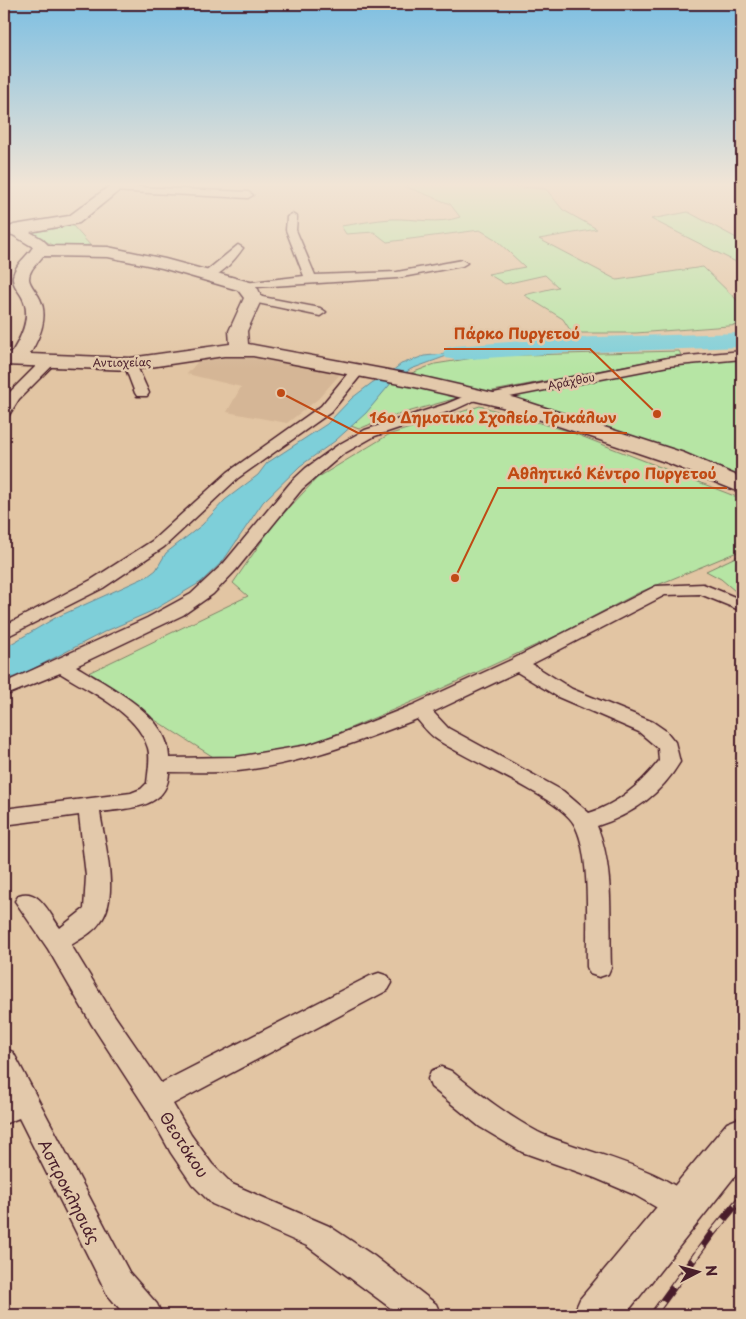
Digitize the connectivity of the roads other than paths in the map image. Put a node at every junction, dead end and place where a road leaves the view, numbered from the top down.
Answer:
1 (41, 247) edge
2 (60, 247) edge
3 (109, 247) edge
4 (298, 247) edge
5 (238, 248) dead end
6 (39, 251) junction
7 (462, 263) dead end
8 (208, 275) junction
9 (311, 279) junction
10 (248, 292) junction
11 (320, 312) dead end
12 (239, 349) junction
13 (742, 355) edge
14 (11, 359) edge
15 (49, 361) junction
16 (130, 364) junction
17 (363, 371) junction
18 (142, 393) dead end
19 (483, 396) junction
20 (4, 412) edge
21 (742, 486) edge
22 (742, 606) edge
23 (4, 632) edge
24 (518, 664) junction
25 (62, 666) junction
26 (4, 690) edge
27 (420, 710) junction
28 (160, 765) junction
29 (89, 807) junction
30 (4, 817) edge
31 (584, 822) junction
32 (27, 901) dead end
33 (57, 942) junction
34 (599, 967) dead end
35 (379, 983) dead end
36 (4, 1060) edge
37 (441, 1079) dead end
38 (156, 1099) junction
39 (15, 1106) edge
40 (742, 1136) edge
41 (682, 1208) junction
42 (146, 1315) edge
43 (424, 1315) edge
44 (596, 1315) edge

1 - 6 street
2 - 6 street
3 - 8 street
4 - 9 street
5 - 8 street
6 - 14 street
7 - 9 street
8 - 10 street
9 - 10 street
10 - 11 street
10 - 12 street
12 - 16 street, Αντιοχείας
12 - 17 street, Αντιοχείας
13 - 19 street, Αράχθου
14 - 15 street, Αντιοχείας
15 - 16 street, Αντιοχείας
15 - 20 street
16 - 18 street
17 - 19 street, Αντιοχείας
17 - 23 street
19 - 21 street, Αντιοχείας
19 - 25 street, Αράχθου
22 - 24 street
24 - 27 street
24 - 31 street
25 - 26 street, Αράχθου
25 - 28 street
27 - 28 street
27 - 31 street
28 - 29 street
29 - 30 street
29 - 33 street
31 - 34 street
32 - 33 street, Θεοτόκου
33 - 38 street, Θεοτόκου
35 - 38 street
36 - 39 street, Ασπροκλησιάς
37 - 41 street
38 - 43 street, Θεοτόκου
39 - 42 street, Ασπροκλησιάς
40 - 41 street
41 - 44 street

